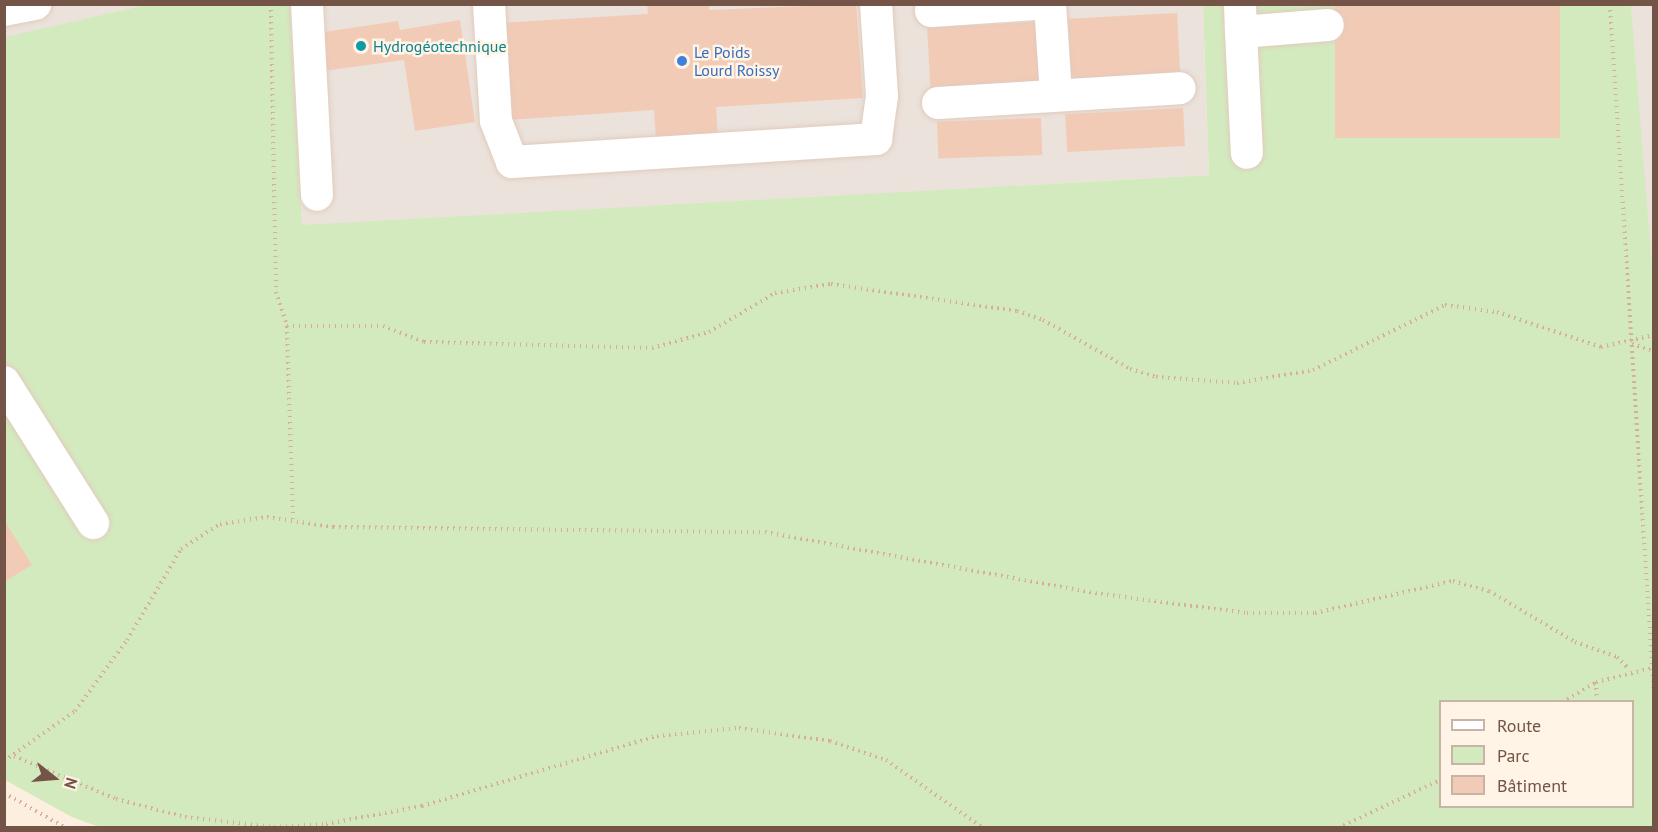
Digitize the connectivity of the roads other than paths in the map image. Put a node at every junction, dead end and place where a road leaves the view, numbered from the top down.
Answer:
1 (35, 4) edge
2 (307, 4) edge
3 (489, 4) edge
4 (876, 4) edge
5 (1036, 4) edge
6 (1050, 4) edge
7 (4, 10) edge
8 (931, 11) dead end
9 (1240, 18) edge
10 (1328, 25) dead end
11 (1180, 88) dead end
12 (1056, 95) junction
13 (938, 103) dead end
14 (1247, 153) dead end
15 (317, 195) dead end
16 (4, 382) edge
17 (93, 523) dead end

1 - 7 street
2 - 15 street
3 - 4 street
5 - 8 street
6 - 12 street
9 - 10 street
9 - 14 street
11 - 12 street
12 - 13 street
16 - 17 street

